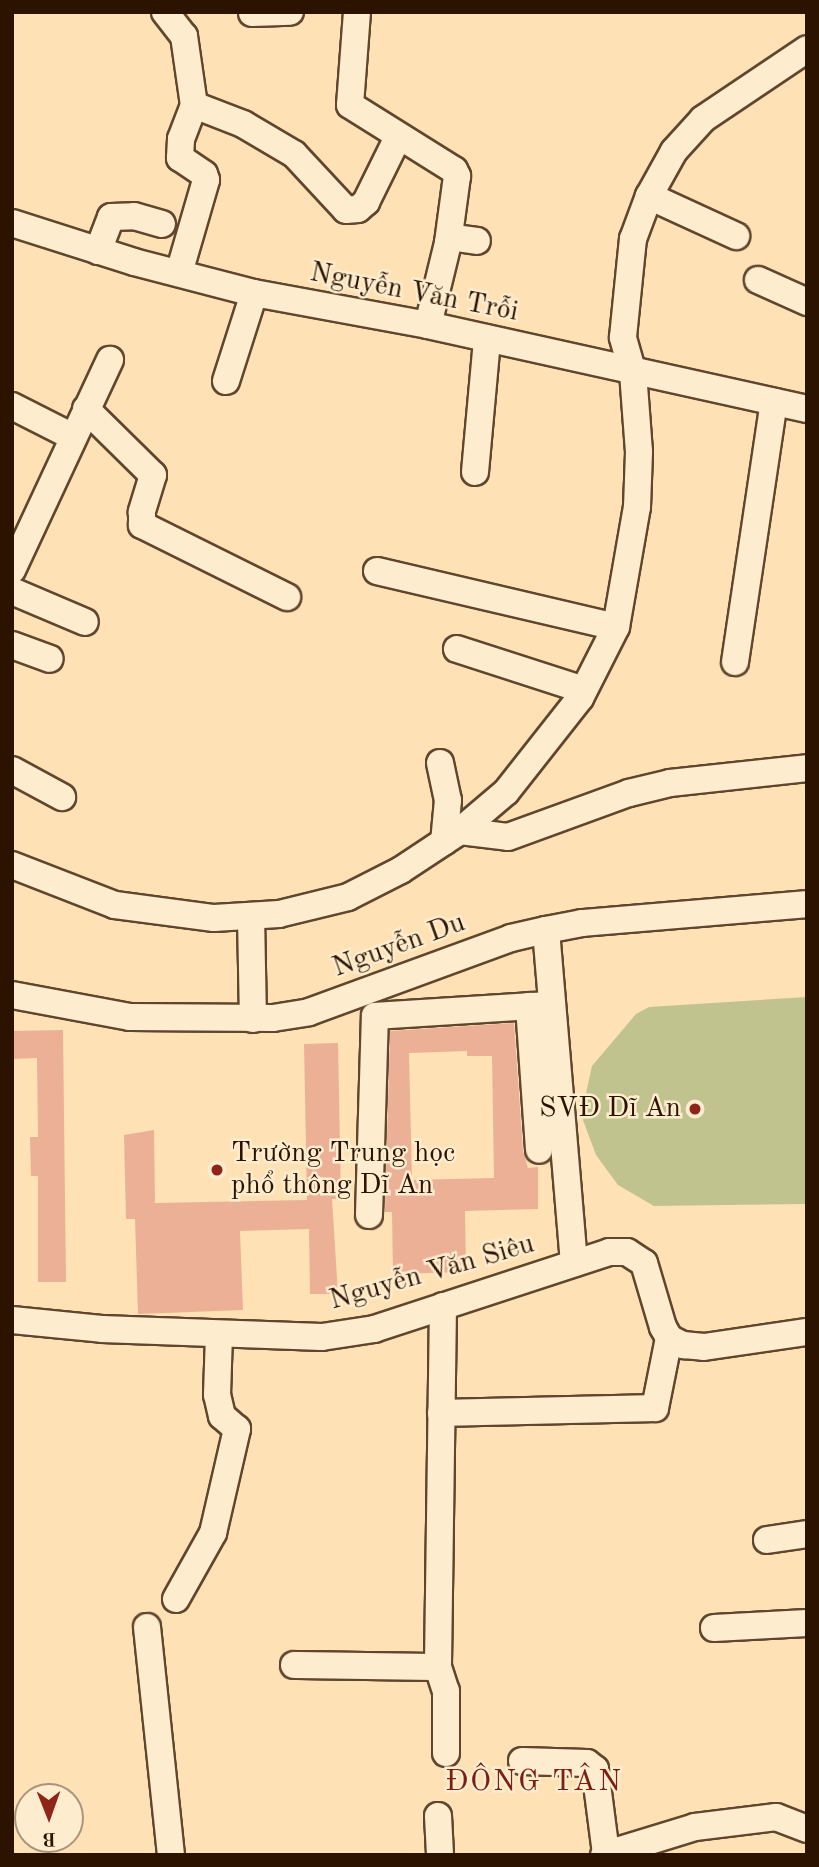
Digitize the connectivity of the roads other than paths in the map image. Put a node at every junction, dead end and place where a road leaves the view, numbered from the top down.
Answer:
1 (165, 12) edge
2 (289, 12) edge
3 (357, 12) edge
4 (252, 13) edge
5 (807, 49) edge
6 (194, 105) junction
7 (398, 137) junction
8 (649, 196) junction
9 (12, 223) edge
10 (162, 224) dead end
11 (736, 236) dead end
12 (477, 240) dead end
13 (448, 243) junction
14 (98, 251) junction
15 (179, 273) junction
16 (758, 280) dead end
17 (254, 293) junction
18 (807, 302) edge
19 (428, 324) junction
20 (487, 338) junction
21 (110, 360) dead end
22 (633, 373) junction
23 (226, 382) dead end
24 (774, 402) junction
25 (12, 406) edge
26 (86, 409) junction
27 (807, 409) edge
28 (73, 437) junction
29 (475, 472) dead end
30 (19, 532) edge
31 (12, 570) edge
32 (377, 571) dead end
33 (12, 591) edge
34 (287, 597) dead end
35 (85, 622) dead end
36 (616, 627) junction
37 (12, 645) edge
38 (457, 649) dead end
39 (50, 659) dead end
40 (735, 662) dead end
41 (584, 690) junction
42 (440, 762) dead end
43 (807, 768) edge
44 (12, 770) edge
45 (62, 797) dead end
46 (452, 837) junction
47 (12, 865) edge
48 (807, 904) edge
49 (251, 916) junction
50 (546, 930) junction
51 (12, 995) edge
52 (541, 1005) junction
53 (253, 1020) junction
54 (539, 1150) dead end
55 (369, 1216) dead end
56 (574, 1263) junction
57 (443, 1306) junction
58 (12, 1320) edge
59 (807, 1332) edge
60 (219, 1334) junction
61 (669, 1338) junction
62 (441, 1413) junction
63 (807, 1534) edge
64 (767, 1540) dead end
65 (176, 1599) dead end
66 (807, 1623) edge
67 (147, 1627) dead end
68 (714, 1628) dead end
69 (293, 1665) dead end
70 (438, 1667) junction
71 (446, 1753) dead end
72 (522, 1761) dead end
73 (438, 1816) dead end
74 (807, 1829) edge
75 (171, 1855) edge
76 (440, 1855) edge
77 (605, 1855) edge

1 - 6 street
2 - 4 street
3 - 7 street
5 - 8 street
6 - 7 street
6 - 15 street
7 - 13 street
8 - 11 street
8 - 22 street
9 - 14 street, Nguyễn Văn Trỗi
10 - 14 street
12 - 13 street
13 - 19 street
14 - 15 street, Nguyễn Văn Trỗi
15 - 17 street, Nguyễn Văn Trỗi
16 - 18 street
17 - 19 street, Nguyễn Văn Trỗi
17 - 23 street
19 - 20 street, Nguyễn Văn Trỗi
20 - 22 street, Nguyễn Văn Trỗi
20 - 29 street
21 - 26 street
22 - 24 street, Nguyễn Văn Trỗi
22 - 36 street
24 - 27 street, Nguyễn Văn Trỗi
24 - 40 street
25 - 28 street
26 - 28 street
26 - 34 street
28 - 30 street
30 - 31 street
32 - 36 street
33 - 35 street
36 - 41 street
37 - 39 street
38 - 41 street
41 - 46 street
42 - 46 street
43 - 46 street
44 - 45 street
46 - 49 street
47 - 49 street
48 - 50 street, Nguyễn Du
49 - 53 street
50 - 52 street
50 - 53 street, Nguyễn Du
51 - 53 street, Nguyễn Du
52 - 54 street
52 - 55 street
52 - 56 street
56 - 57 street, Nguyễn Văn Siêu
56 - 61 street, Nguyễn Văn Siêu
57 - 60 street, Nguyễn Văn Siêu
57 - 62 street
58 - 60 street, Nguyễn Văn Siêu
59 - 61 street
60 - 65 street
61 - 62 street
62 - 70 street
63 - 64 street
66 - 68 street
67 - 75 street
69 - 70 street
70 - 71 street
72 - 77 street
73 - 76 street
74 - 77 street

